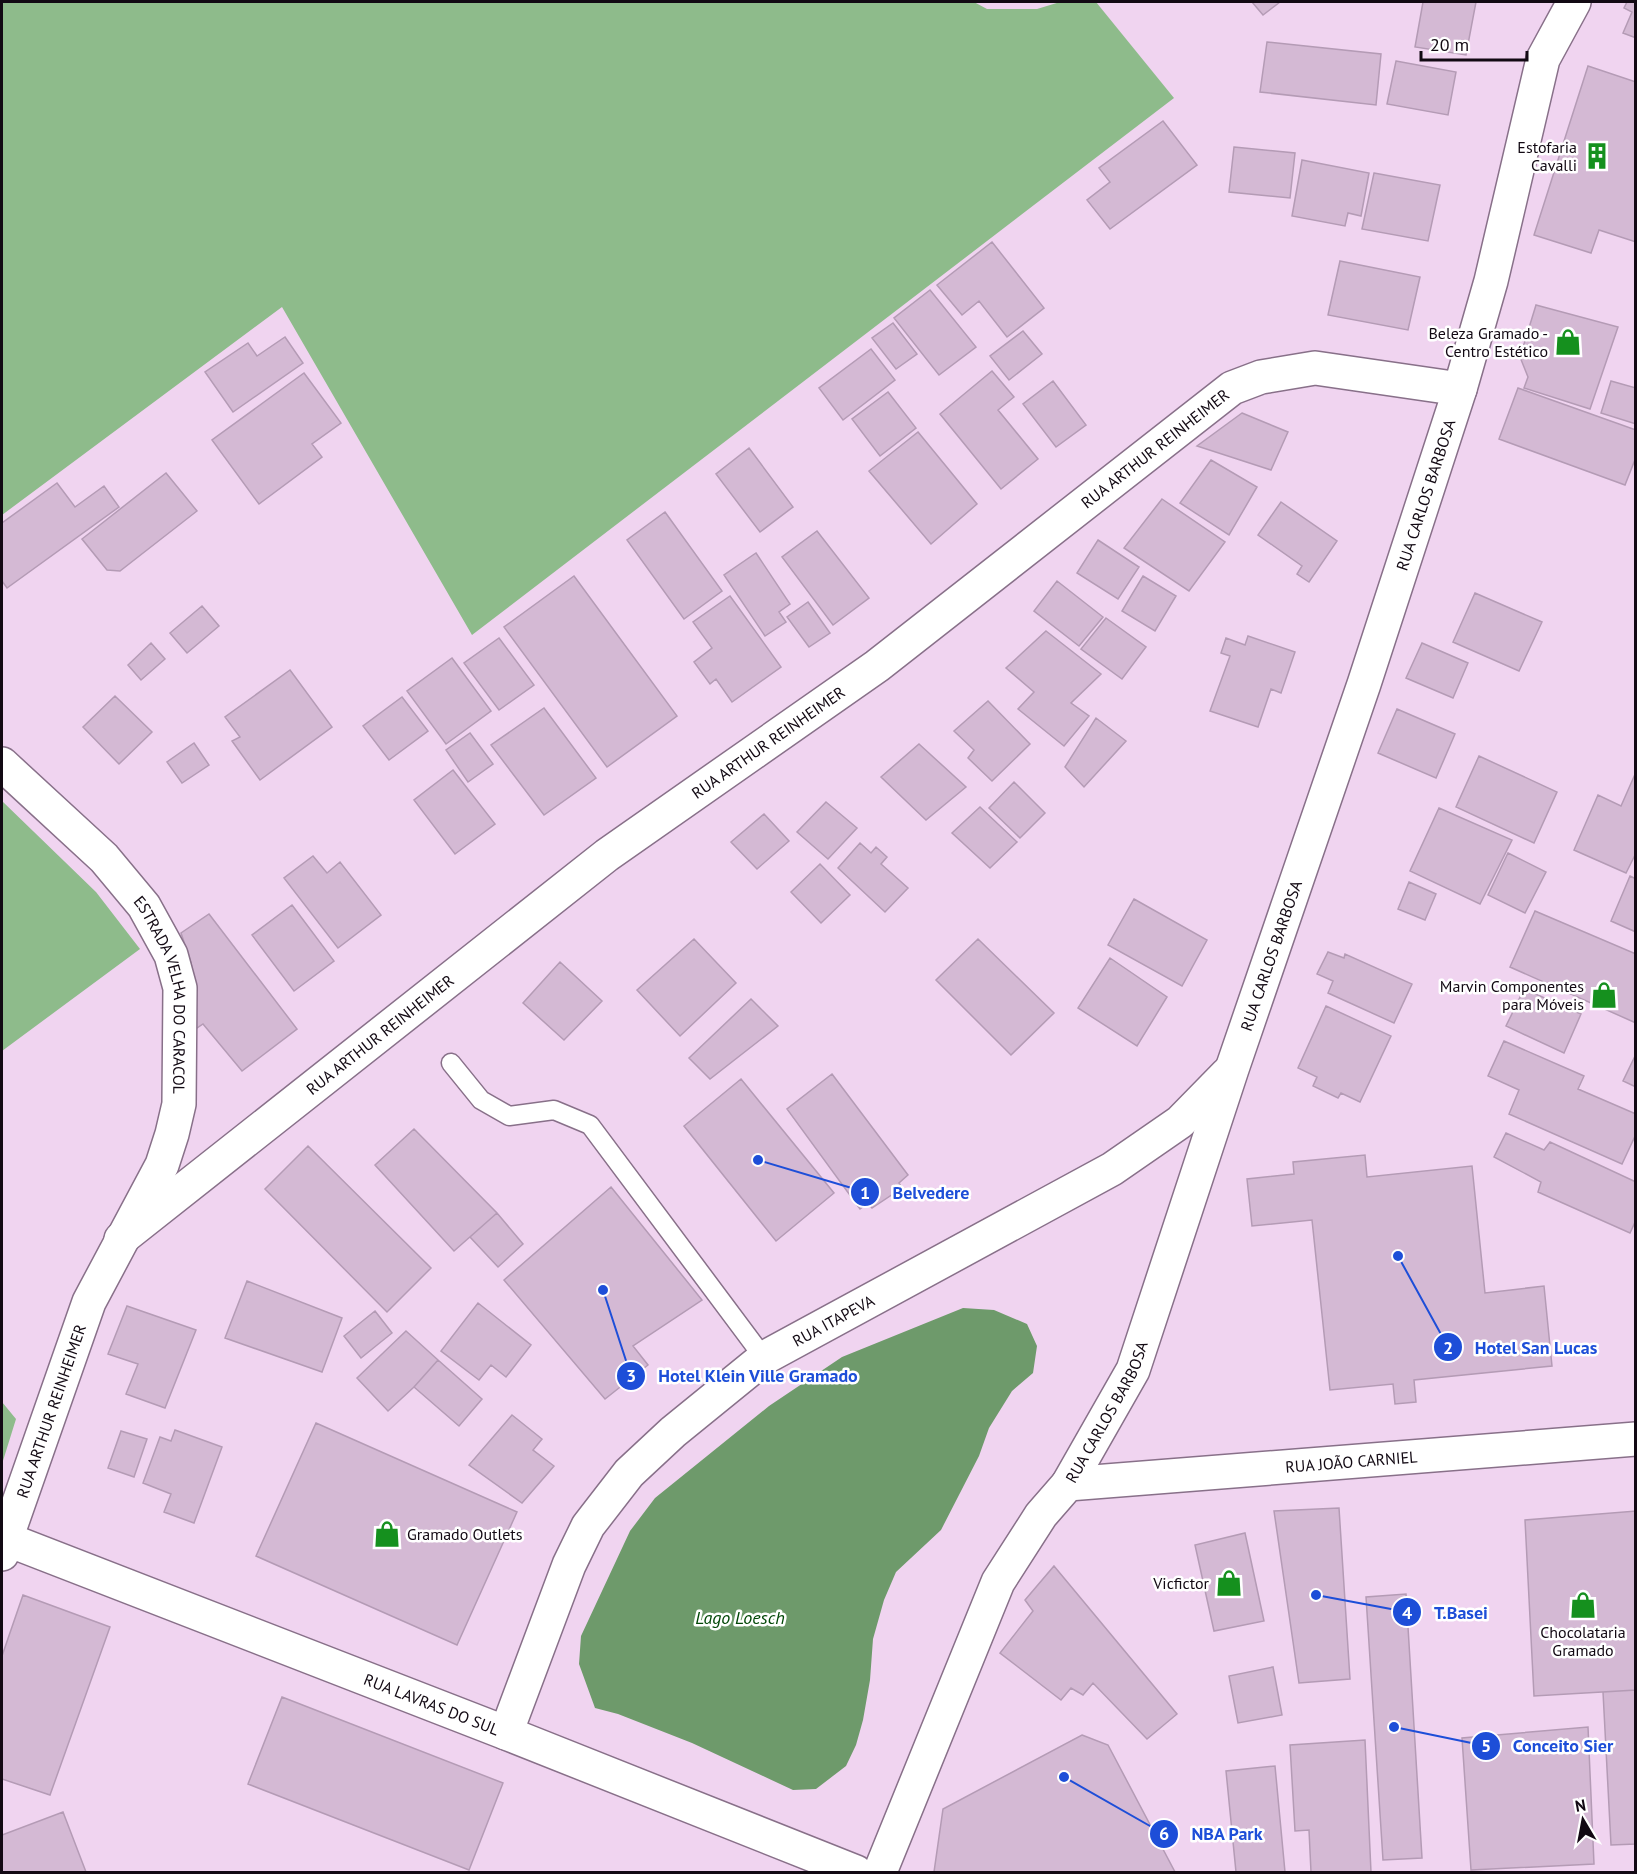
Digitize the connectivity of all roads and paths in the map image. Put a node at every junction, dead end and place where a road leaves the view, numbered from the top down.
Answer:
1 (1574, 2) edge
2 (1460, 389) junction
3 (2, 764) edge
4 (451, 1063) dead end
5 (1232, 1069) junction
6 (120, 1239) junction
7 (89, 1302) joint
8 (764, 1358) junction
9 (1633, 1435) edge
10 (1068, 1484) junction
11 (4, 1547) edge
12 (506, 1733) junction
13 (856, 1872) edge
14 (880, 1872) edge

1 - 2 street, RUA CARLOS BARBOSA
2 - 5 street, RUA CARLOS BARBOSA
2 - 6 street, RUA ARTHUR REINHEIMER
3 - 6 street, ESTRADA VELHA DO CARACOL
4 - 8 lane
5 - 8 street, RUA ITAPEVA
5 - 10 street, RUA CARLOS BARBOSA
6 - 7 street, ESTRADA VELHA DO CARACOL
7 - 11 street, RUA ARTHUR REINHEIMER
8 - 12 street, RUA ITAPEVA
9 - 10 street, RUA JOÃO CARNIEL
10 - 14 street, RUA CARLOS BARBOSA
11 - 12 street, RUA LAVRAS DO SUL
12 - 13 street, RUA LAVRAS DO SUL

